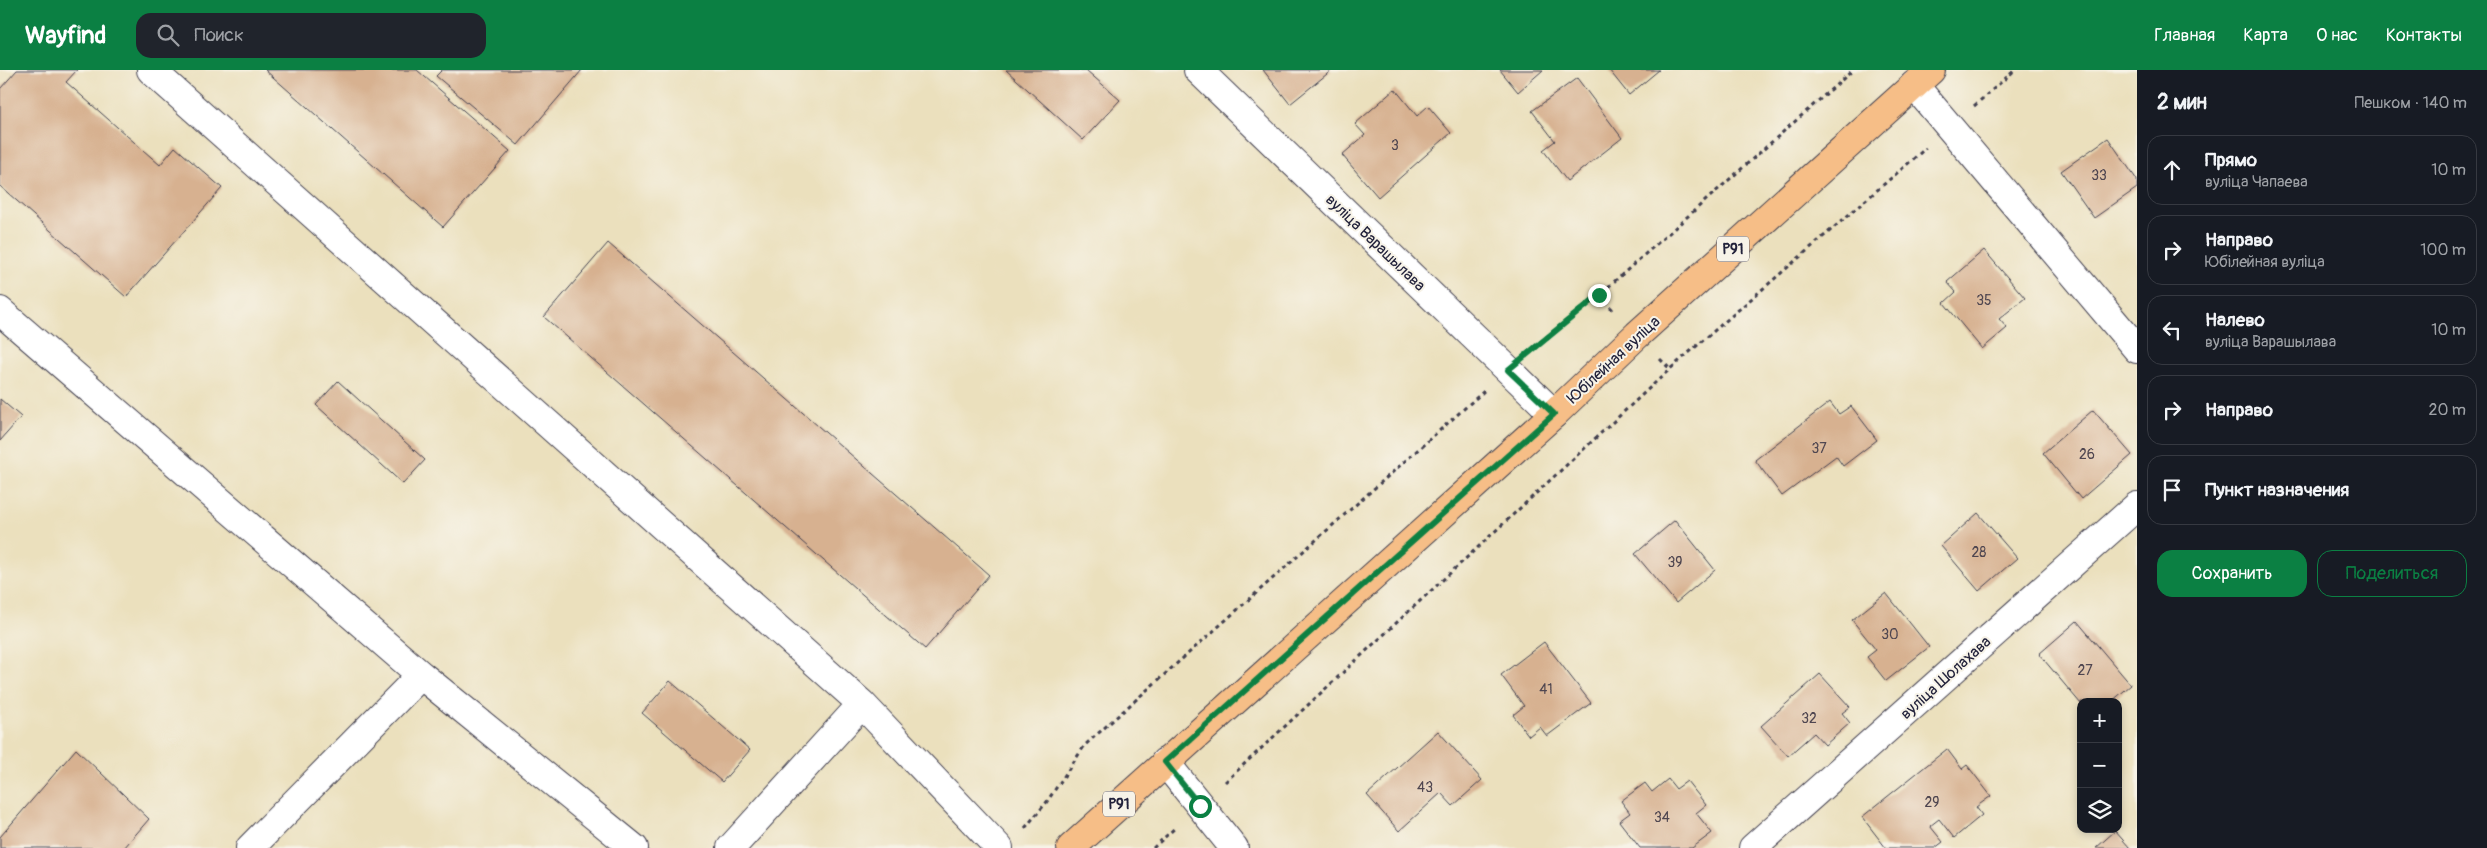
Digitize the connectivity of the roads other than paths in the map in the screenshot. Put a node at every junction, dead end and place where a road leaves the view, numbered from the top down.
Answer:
1 (151, 70) edge
2 (1198, 70) edge
3 (1922, 78) edge
4 (0, 311) edge
5 (2137, 349) edge
6 (1554, 414) junction
7 (2137, 506) edge
8 (420, 675) junction
9 (862, 704) junction
10 (1165, 762) junction
11 (250, 848) edge
12 (634, 848) edge
13 (731, 848) edge
14 (999, 848) edge
15 (1071, 848) edge
16 (1234, 848) edge
17 (1753, 848) edge

1 - 9 street
2 - 6 street, вуліца Варашылава
3 - 5 street
3 - 6 main road, Юбілейная вуліца / Р91
4 - 8 street
6 - 10 main road, Юбілейная вуліца / Р91
7 - 17 street, вуліца Шолахава
8 - 11 street
8 - 12 street
9 - 13 street
9 - 14 street
10 - 15 main road, Юбілейная вуліца / Р91
10 - 16 street

